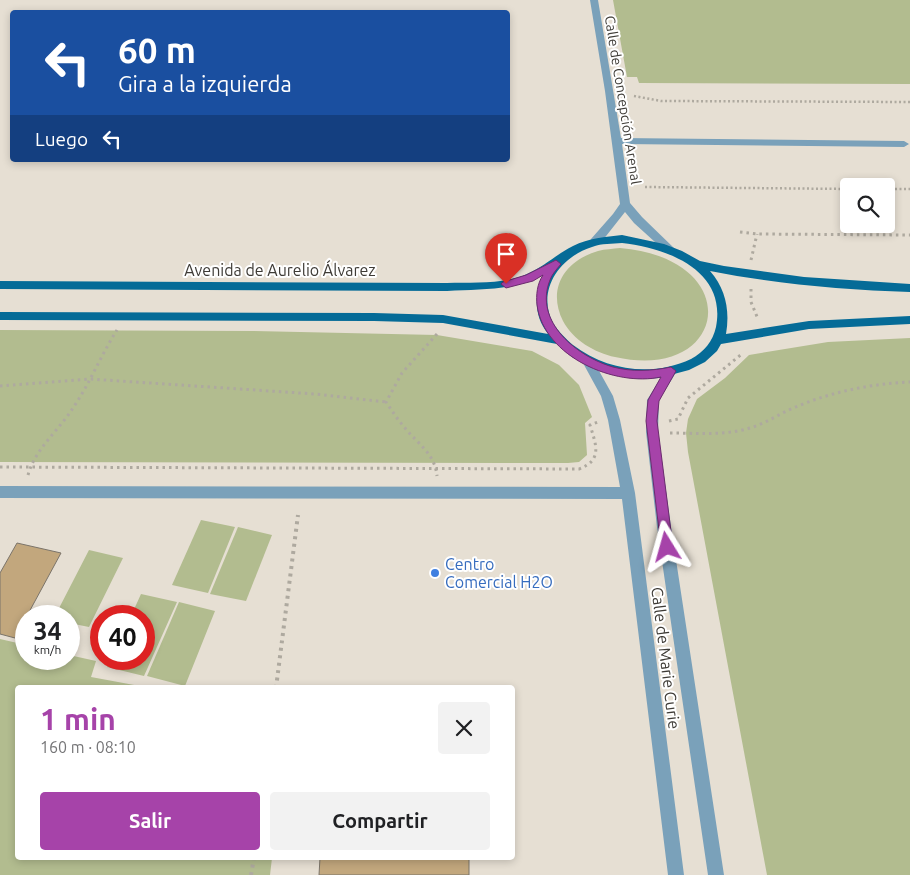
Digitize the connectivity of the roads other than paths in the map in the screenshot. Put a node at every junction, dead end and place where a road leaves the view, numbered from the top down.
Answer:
1 (594, 0) edge
2 (616, 142) junction
3 (904, 144) dead end
4 (625, 204) junction
5 (595, 242) junction
6 (670, 249) junction
7 (556, 264) junction
8 (698, 265) junction
9 (0, 285) edge
10 (910, 288) edge
11 (0, 316) edge
12 (910, 320) edge
13 (558, 340) junction
14 (718, 340) junction
15 (589, 363) junction
16 (671, 371) junction
17 (0, 492) edge
18 (628, 493) junction
19 (676, 875) edge
20 (716, 875) edge

1 - 2 street, Calle de Concepción Arenal
2 - 3 street
2 - 4 street, Calle de Concepción Arenal
4 - 5 street, Calle de Concepción Arenal
4 - 6 street, Calle de Concepción Arenal
5 - 6 main road
5 - 7 main road
6 - 8 main road
7 - 9 main road, Avenida de Aurelio Álvarez
7 - 13 main road
8 - 10 main road
8 - 14 main road
11 - 13 main road
12 - 14 main road
13 - 15 main road
14 - 16 main road
15 - 16 main road
15 - 18 street, Calle de Marie Curie
16 - 20 street, Calle de Marie Curie
17 - 18 street
18 - 19 street, Calle de Marie Curie

